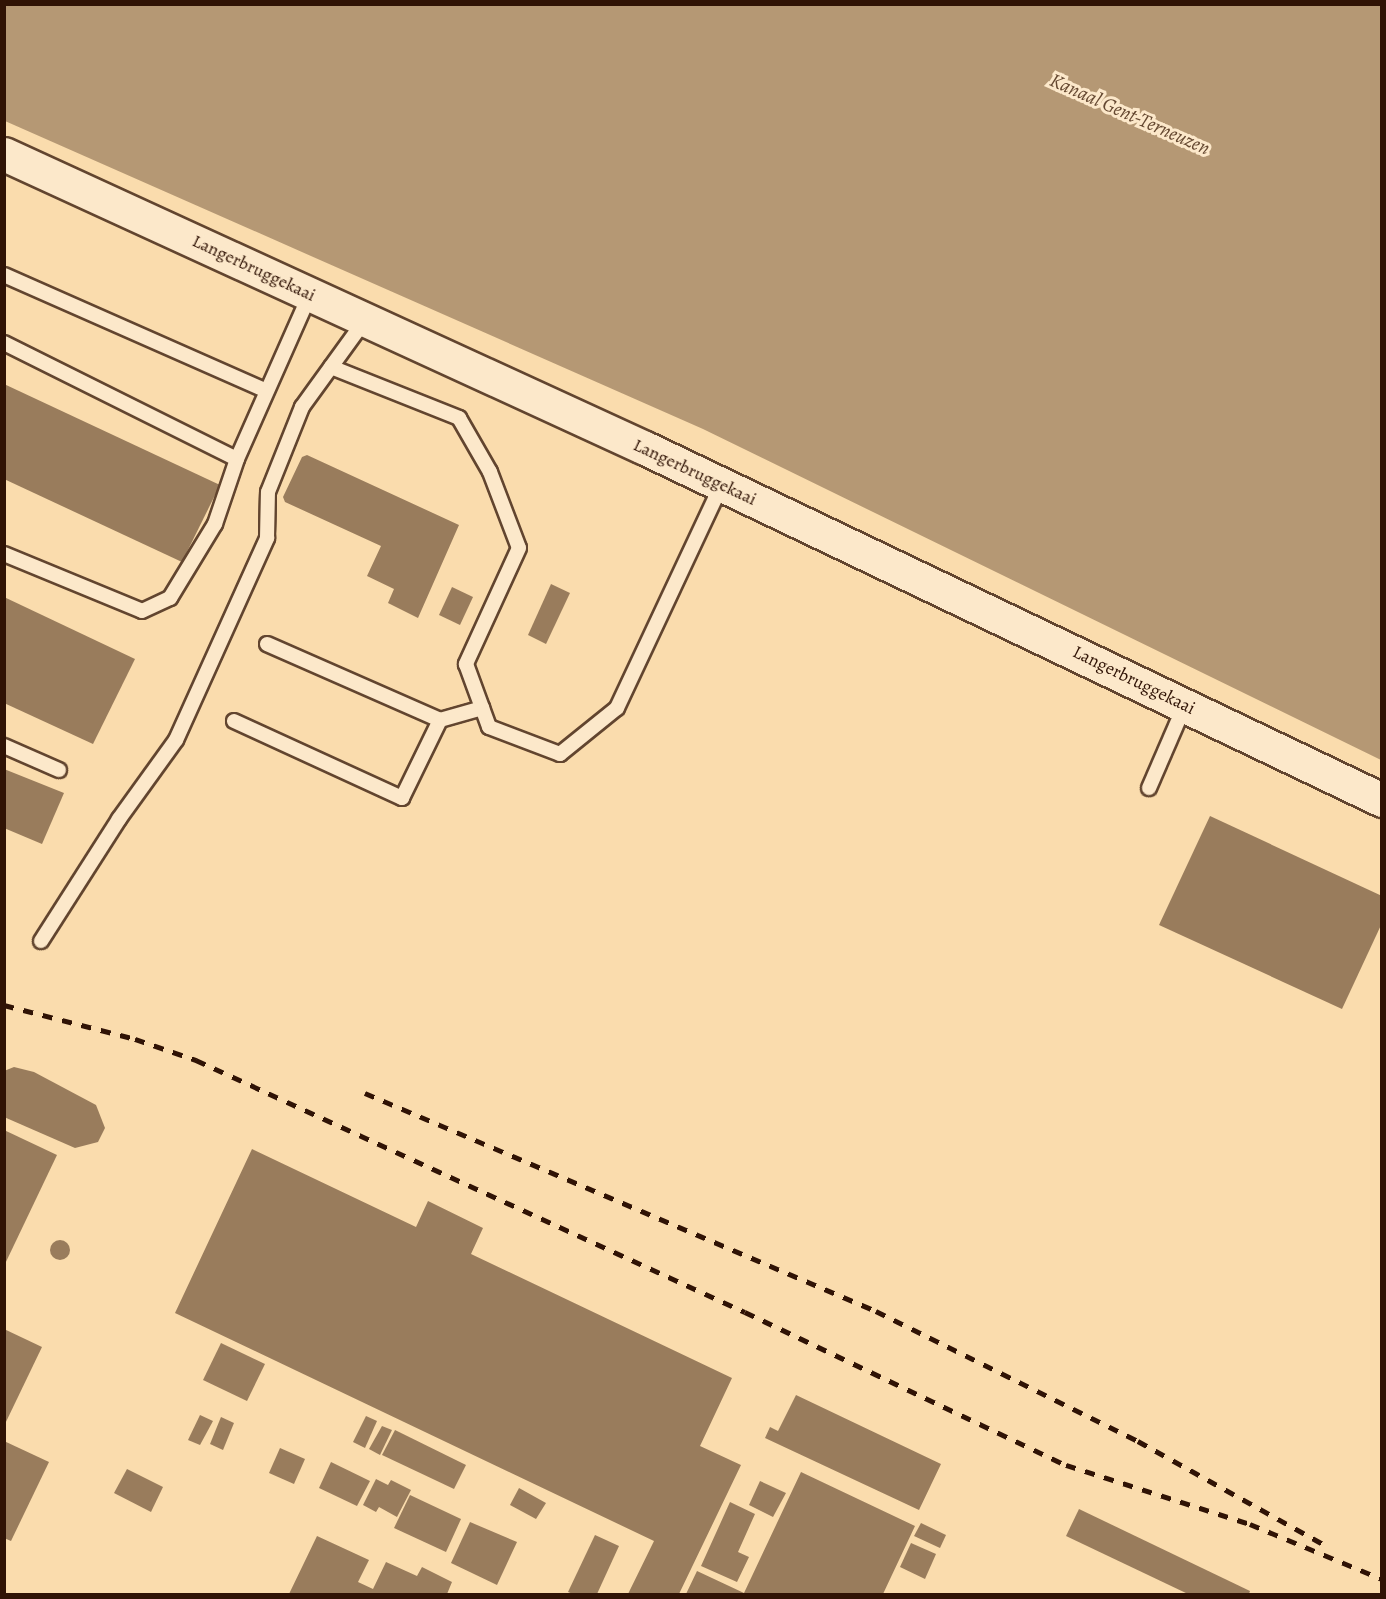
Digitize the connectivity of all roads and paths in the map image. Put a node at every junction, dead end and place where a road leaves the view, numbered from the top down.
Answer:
1 (4, 154) edge
2 (4, 275) edge
3 (310, 294) junction
4 (365, 320) junction
5 (4, 343) edge
6 (331, 367) junction
7 (267, 391) junction
8 (237, 459) junction
9 (722, 484) junction
10 (4, 554) edge
11 (267, 644) dead end
12 (1185, 705) junction
13 (482, 708) junction
14 (440, 720) junction
15 (234, 722) dead end
16 (4, 746) edge
17 (59, 770) dead end
18 (1149, 788) dead end
19 (1382, 800) edge
20 (41, 941) dead end

1 - 3 main road, Langerbruggekaai
2 - 7 lane
3 - 4 main road, Langerbruggekaai
3 - 7 lane
4 - 6 lane
4 - 9 main road, Langerbruggekaai
5 - 8 lane
6 - 13 lane
6 - 20 lane
7 - 8 lane
8 - 10 lane
9 - 12 main road, Langerbruggekaai
9 - 13 lane
11 - 14 lane
12 - 18 lane
12 - 19 main road, Langerbruggekaai
13 - 14 lane
14 - 15 lane
16 - 17 lane

